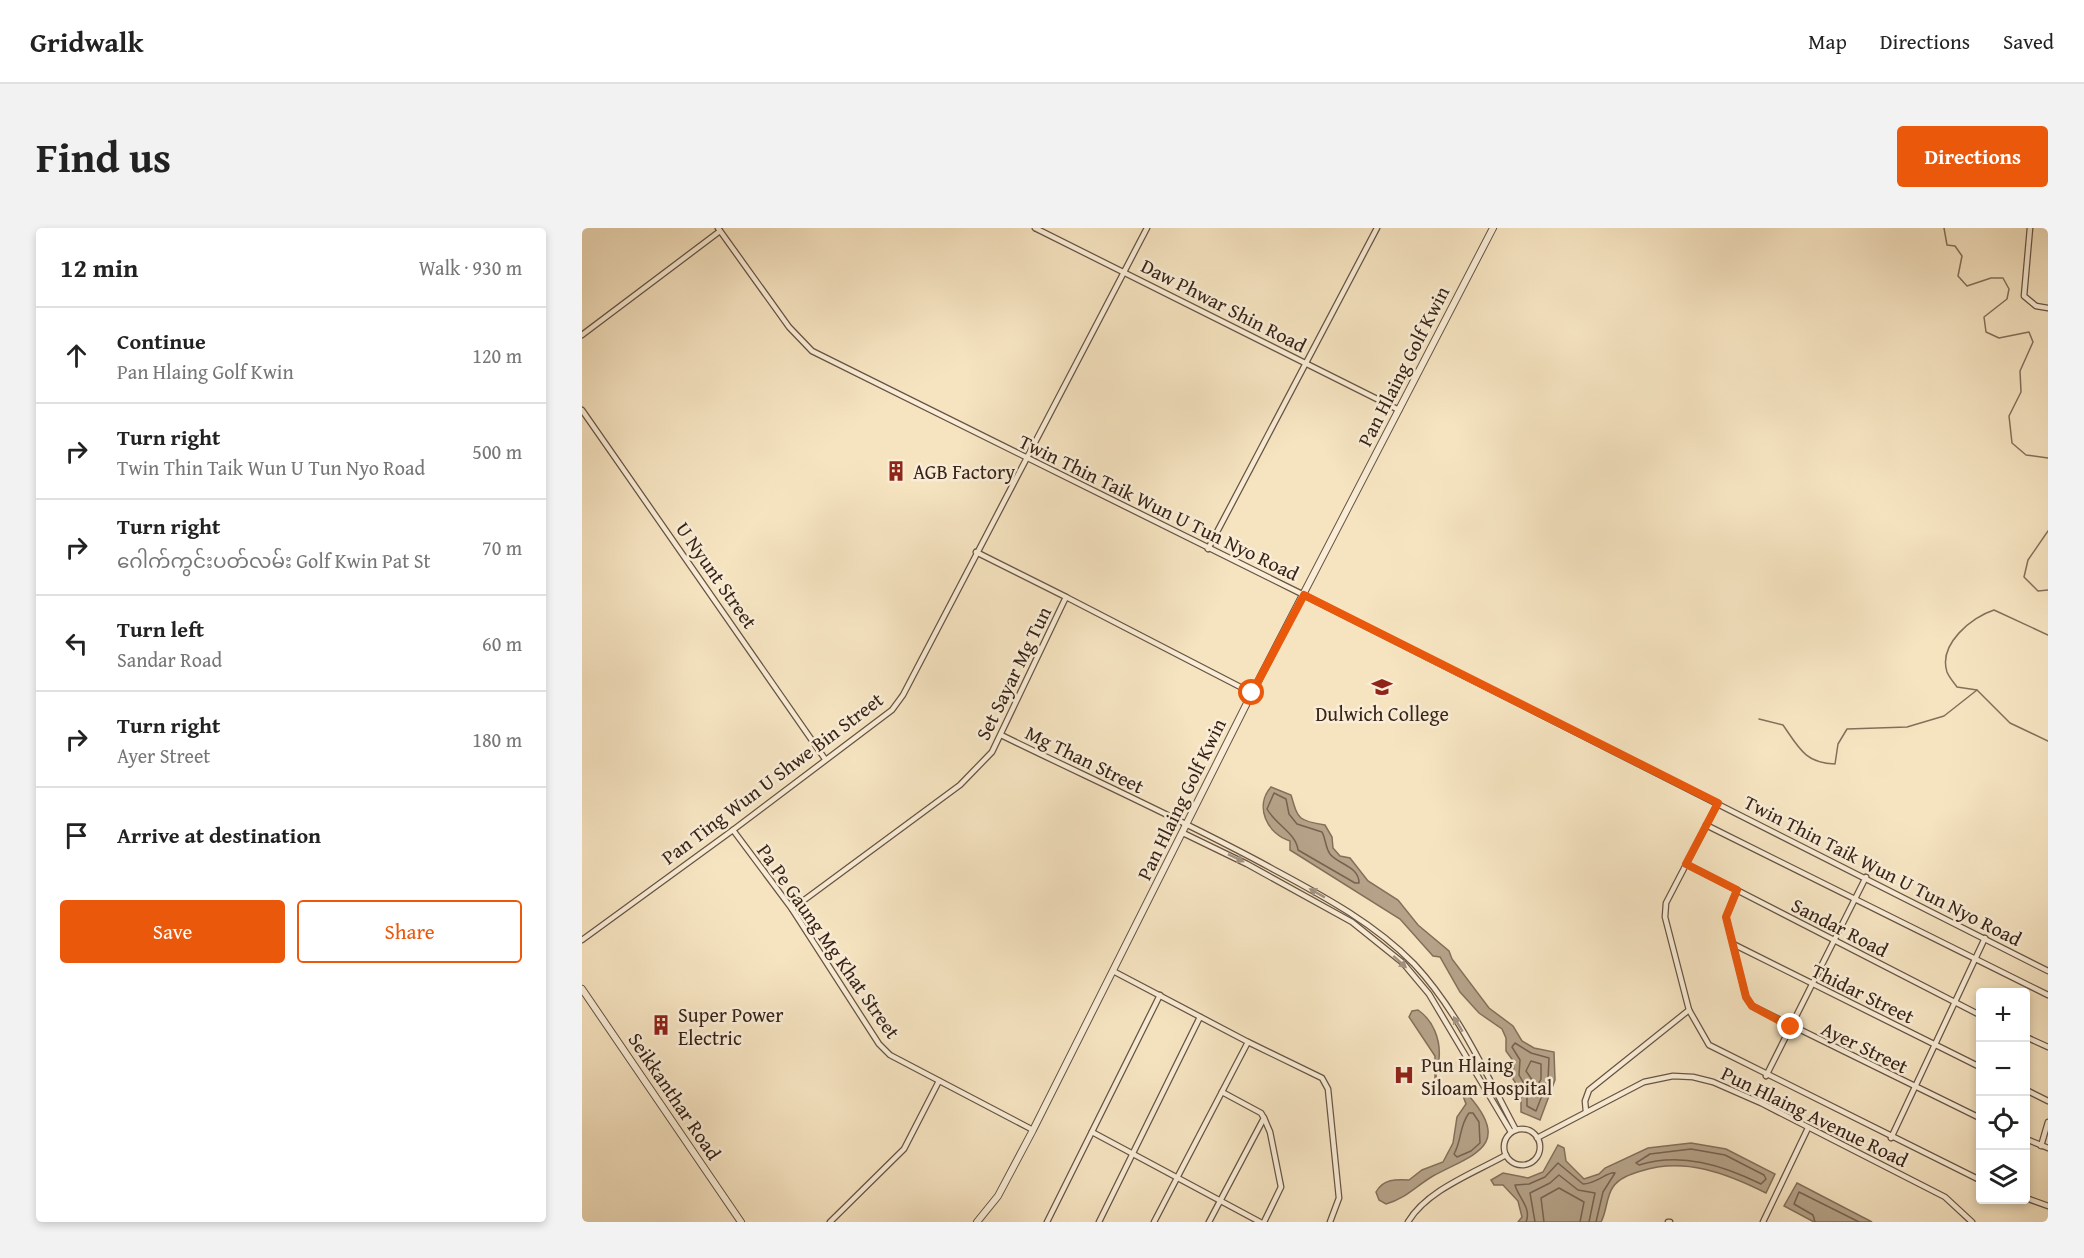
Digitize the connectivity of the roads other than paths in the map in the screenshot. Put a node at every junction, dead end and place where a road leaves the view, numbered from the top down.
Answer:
1 (1035, 228) edge
2 (1148, 228) edge
3 (1377, 228) edge
4 (1493, 228) edge
5 (2031, 228) edge
6 (719, 229) edge
7 (1125, 272) junction
8 (2048, 308) edge
9 (582, 335) edge
10 (1306, 364) junction
11 (582, 410) edge
12 (1399, 410) junction
13 (1025, 458) junction
14 (1208, 549) junction
15 (976, 552) junction
16 (1304, 595) junction
17 (1066, 597) junction
18 (1252, 693) junction
19 (1001, 735) junction
20 (825, 759) junction
21 (1718, 803) junction
22 (1188, 825) junction
23 (1706, 825) junction
24 (733, 830) junction
25 (1184, 833) junction
26 (1686, 864) junction
27 (1866, 877) junction
28 (1737, 890) junction
29 (1855, 900) junction
30 (792, 909) junction
31 (1985, 938) junction
32 (582, 940) edge
33 (1834, 942) junction
34 (1732, 944) junction
35 (1975, 960) junction
36 (1113, 971) junction
37 (2048, 971) edge
38 (1812, 986) junction
39 (582, 988) edge
40 (2048, 994) edge
41 (1160, 995) junction
42 (1955, 1003) junction
43 (1689, 1010) junction
44 (1976, 1013) edge
45 (1200, 1017) junction
46 (1791, 1027) junction
47 (2030, 1039) edge
48 (1248, 1042) junction
49 (1935, 1044) junction
50 (2048, 1047) edge
51 (1976, 1065) edge
52 (1766, 1076) junction
53 (939, 1081) junction
54 (1915, 1088) junction
55 (1222, 1092) junction
56 (2030, 1092) edge
57 (2048, 1101) edge
58 (1586, 1112) junction
59 (1976, 1116) edge
60 (1264, 1118) junction
61 (2048, 1122) edge
62 (1808, 1128) junction
63 (1033, 1130) junction
64 (1514, 1131) junction
65 (1092, 1132) junction
66 (1537, 1138) junction
67 (1892, 1138) junction
68 (2030, 1141) edge
69 (2041, 1146) junction
70 (2048, 1148) edge
71 (1132, 1155) junction
72 (1506, 1155) junction
73 (1177, 1178) junction
74 (1976, 1178) edge
75 (2030, 1200) edge
76 (1220, 1202) junction
77 (2048, 1206) edge
78 (741, 1222) edge
79 (831, 1222) edge
80 (977, 1222) edge
81 (1047, 1222) edge
82 (1099, 1222) edge
83 (1155, 1222) edge
84 (1209, 1222) edge
85 (1262, 1222) edge
86 (1330, 1222) edge
87 (1408, 1222) edge
88 (1763, 1222) edge
89 (1972, 1222) edge

1 - 7 street, Daw Phwar Shin Road
2 - 7 street, Pan Ting Wun U Shwe Bin Street
3 - 10 street
4 - 12 street, Pan Hlaing Golf Kwin
5 - 8 street
6 - 9 street
6 - 13 street, Twin Thin Taik Wun U Tun Nyo Road
7 - 10 street, Daw Phwar Shin Road
7 - 13 street, Pan Ting Wun U Shwe Bin Street
10 - 12 street, Daw Phwar Shin Road
10 - 14 street
11 - 20 street, U Nyunt Street
12 - 16 street, Pan Hlaing Golf Kwin
13 - 14 street, Twin Thin Taik Wun U Tun Nyo Road
13 - 15 street, Pan Ting Wun U Shwe Bin Street
14 - 16 street, Twin Thin Taik Wun U Tun Nyo Road
15 - 17 street, Set Sayar Mg Tun
15 - 20 street, Pan Ting Wun U Shwe Bin Street
16 - 18 street, Pan Hlaing Golf Kwin
16 - 21 street, Twin Thin Taik Wun U Tun Nyo Road
17 - 18 street
17 - 19 street, Set Sayar Mg Tun
18 - 22 street, Pan Hlaing Golf Kwin
19 - 22 street, Mg Than Street
19 - 30 street, Set Sayar Mg Tun
20 - 24 street, Pan Ting Wun U Shwe Bin Street
21 - 23 street
21 - 27 street, Twin Thin Taik Wun U Tun Nyo Road
22 - 25 street, Pan Hlaing Golf Kwin
64 -> 22 street
23 - 26 street
23 - 29 street
24 - 30 street, Pa Pe Gaung Mg Khat Street
24 - 32 street, Pan Ting Wun U Shwe Bin Street
25 - 36 street, Pan Hlaing Golf Kwin
25 -> 64 street
26 - 28 street, Sandar Road
26 - 43 street
27 - 29 street
27 - 31 street, Twin Thin Taik Wun U Tun Nyo Road
28 - 33 street, Sandar Road
28 - 34 street, Ayer Street
29 - 33 street
29 - 35 street
30 - 53 street, Pa Pe Gaung Mg Khat Street
31 - 35 street
31 - 37 street, Twin Thin Taik Wun U Tun Nyo Road
33 - 38 street
33 - 42 street, Sandar Road
34 - 38 street, Thidar Street
34 - 46 street, Ayer Street
35 - 40 street
35 - 42 street
36 - 41 street
36 - 63 street, Pan Hlaing Golf Kwin
38 - 46 street
38 - 49 street, Thidar Street
39 - 78 street, Seikkanthar Road
41 - 45 street
41 - 65 street
42 - 44 street, Sandar Road
42 - 49 street
43 - 52 street
43 - 58 street
45 - 48 street
45 - 71 street
46 - 52 street
46 - 54 street, Ayer Street
47 - 50 street
48 - 55 street
48 - 86 street
49 - 51 street, Thidar Street
49 - 54 street
52 - 67 street
53 - 63 street, Pa Pe Gaung Mg Khat Street
53 - 79 street
54 - 59 street, Ayer Street
54 - 67 street
55 - 60 street
55 - 73 street
56 - 57 street
58 - 62 street, Pun Hlaing Avenue Road
58 - 66 street, Pun Hlaing Avenue Road
60 - 76 street
60 - 85 street
61 - 69 street
62 - 88 street
62 - 89 street, Pun Hlaing Avenue Road
63 - 80 street, Pan Hlaing Golf Kwin
64 - 66 street
64 - 72 street
65 - 71 street
65 - 81 street
66 - 72 street
67 - 74 street
68 - 69 street
69 - 70 street
71 - 73 street
71 - 82 street
72 - 87 street
73 - 76 street
73 - 83 street
75 - 77 street
76 - 84 street
76 - 85 street

